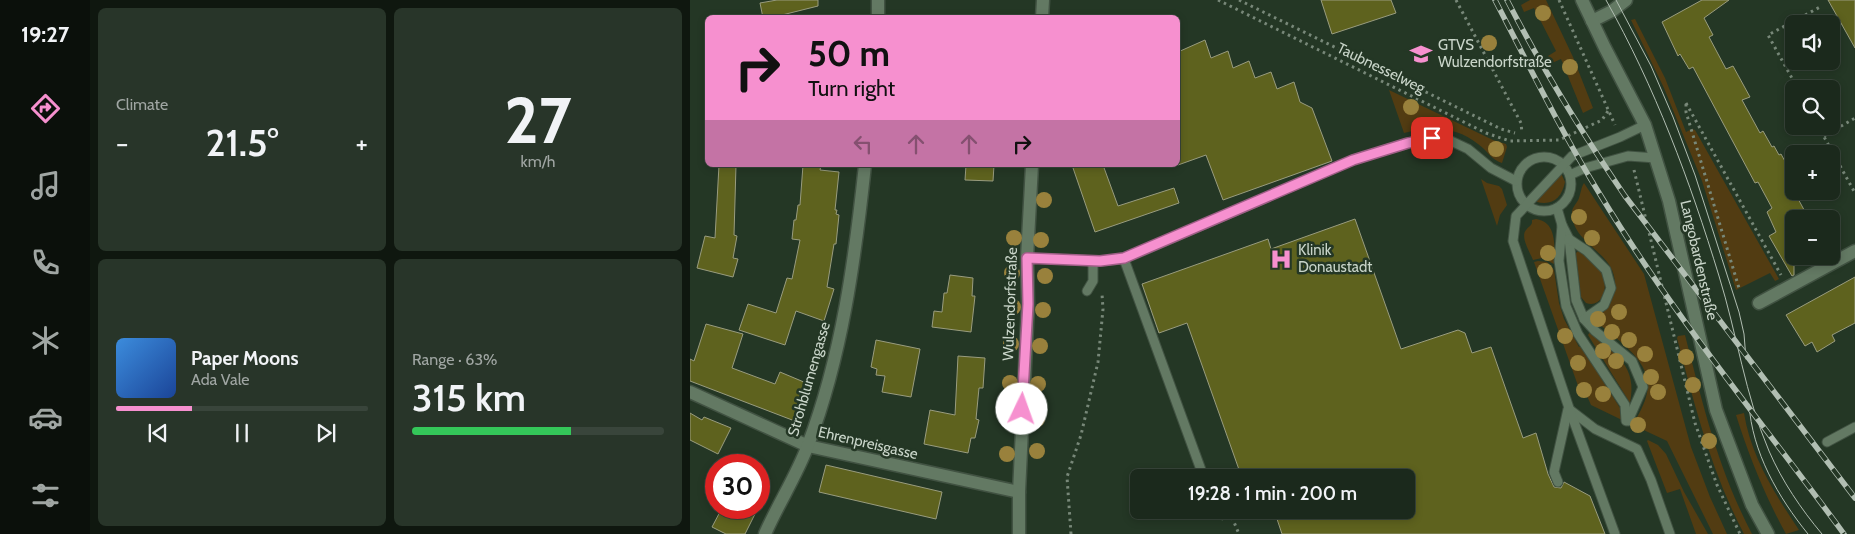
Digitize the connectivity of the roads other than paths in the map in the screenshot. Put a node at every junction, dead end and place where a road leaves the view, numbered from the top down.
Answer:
1 (878, 0) edge
2 (1043, 0) edge
3 (1582, 0) edge
4 (1626, 0) edge
5 (878, 15) edge
6 (1042, 15) edge
7 (1592, 22) junction
8 (1645, 125) junction
9 (1656, 158) junction
10 (1563, 164) junction
11 (865, 167) edge
12 (1032, 167) edge
13 (1570, 175) junction
14 (1516, 181) junction
15 (1526, 205) junction
16 (1557, 208) junction
17 (1562, 225) junction
18 (1569, 240) junction
19 (1855, 251) edge
20 (1027, 258) junction
21 (1124, 258) junction
22 (1093, 261) junction
23 (1087, 291) dead end
24 (1759, 303) dead end
25 (1584, 319) junction
26 (690, 392) edge
27 (1568, 408) junction
28 (1855, 427) edge
29 (1827, 442) dead end
30 (808, 446) junction
31 (1201, 469) edge
32 (1558, 482) dead end
33 (1019, 492) junction
34 (765, 534) edge
35 (1019, 534) edge
36 (1615, 534) edge
37 (1670, 534) edge
38 (1768, 534) edge

1 - 5 street
2 - 6 street
3 - 7 street, Langobardenstraße
4 - 7 street
7 - 8 street, Langobardenstraße
8 - 9 street, Langobardenstraße
8 - 10 lane
9 - 13 lane
9 - 38 street, Langobardenstraße
10 - 13 lane
10 - 14 lane
10 - 15 lane
11 - 30 street, Strohblumengasse
12 - 20 street, Wulzendorfstraße
13 - 16 lane
14 - 15 lane
14 - 21 lane
15 - 16 lane
15 - 27 lane
16 - 17 lane
17 - 18 lane
17 - 25 lane
18 - 25 lane
18 - 25 lane
19 - 24 street
20 - 22 lane
20 - 33 street, Wulzendorfstraße
21 - 22 lane
21 - 31 lane
22 - 23 lane
26 - 30 street, Ehrenpreisgasse
27 - 32 lane
27 - 36 lane
27 - 37 lane
28 - 29 lane
30 - 33 street, Ehrenpreisgasse
30 - 34 street, Strohblumengasse
33 - 35 street, Wulzendorfstraße

